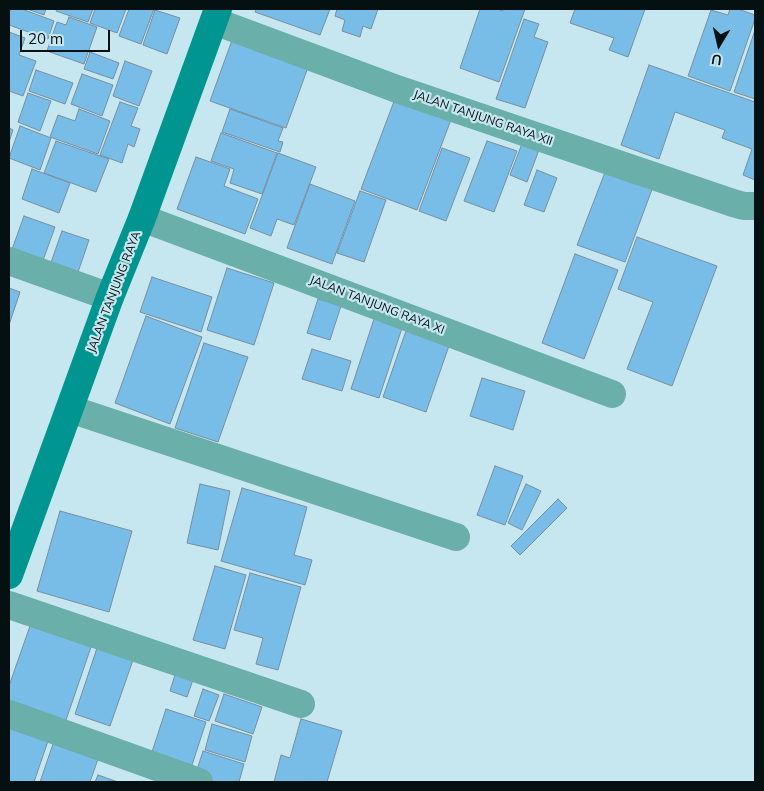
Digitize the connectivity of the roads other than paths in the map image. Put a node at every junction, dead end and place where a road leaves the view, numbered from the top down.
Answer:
1 (216, 15) edge
2 (755, 206) edge
3 (142, 218) junction
4 (9, 260) edge
5 (110, 297) junction
6 (612, 394) dead end
7 (70, 409) junction
8 (456, 537) dead end
9 (9, 575) edge
10 (9, 605) edge
11 (301, 704) dead end
12 (9, 714) edge
13 (199, 782) edge

1 - 2 street, JALAN TANJUNG RAYA XII
1 - 3 main road, JALAN TANJUNG RAYA
3 - 5 main road, JALAN TANJUNG RAYA
3 - 6 street, JALAN TANJUNG RAYA XI
4 - 5 street
5 - 7 main road, JALAN TANJUNG RAYA
7 - 8 street
7 - 9 main road, JALAN TANJUNG RAYA
10 - 11 street
12 - 13 street

